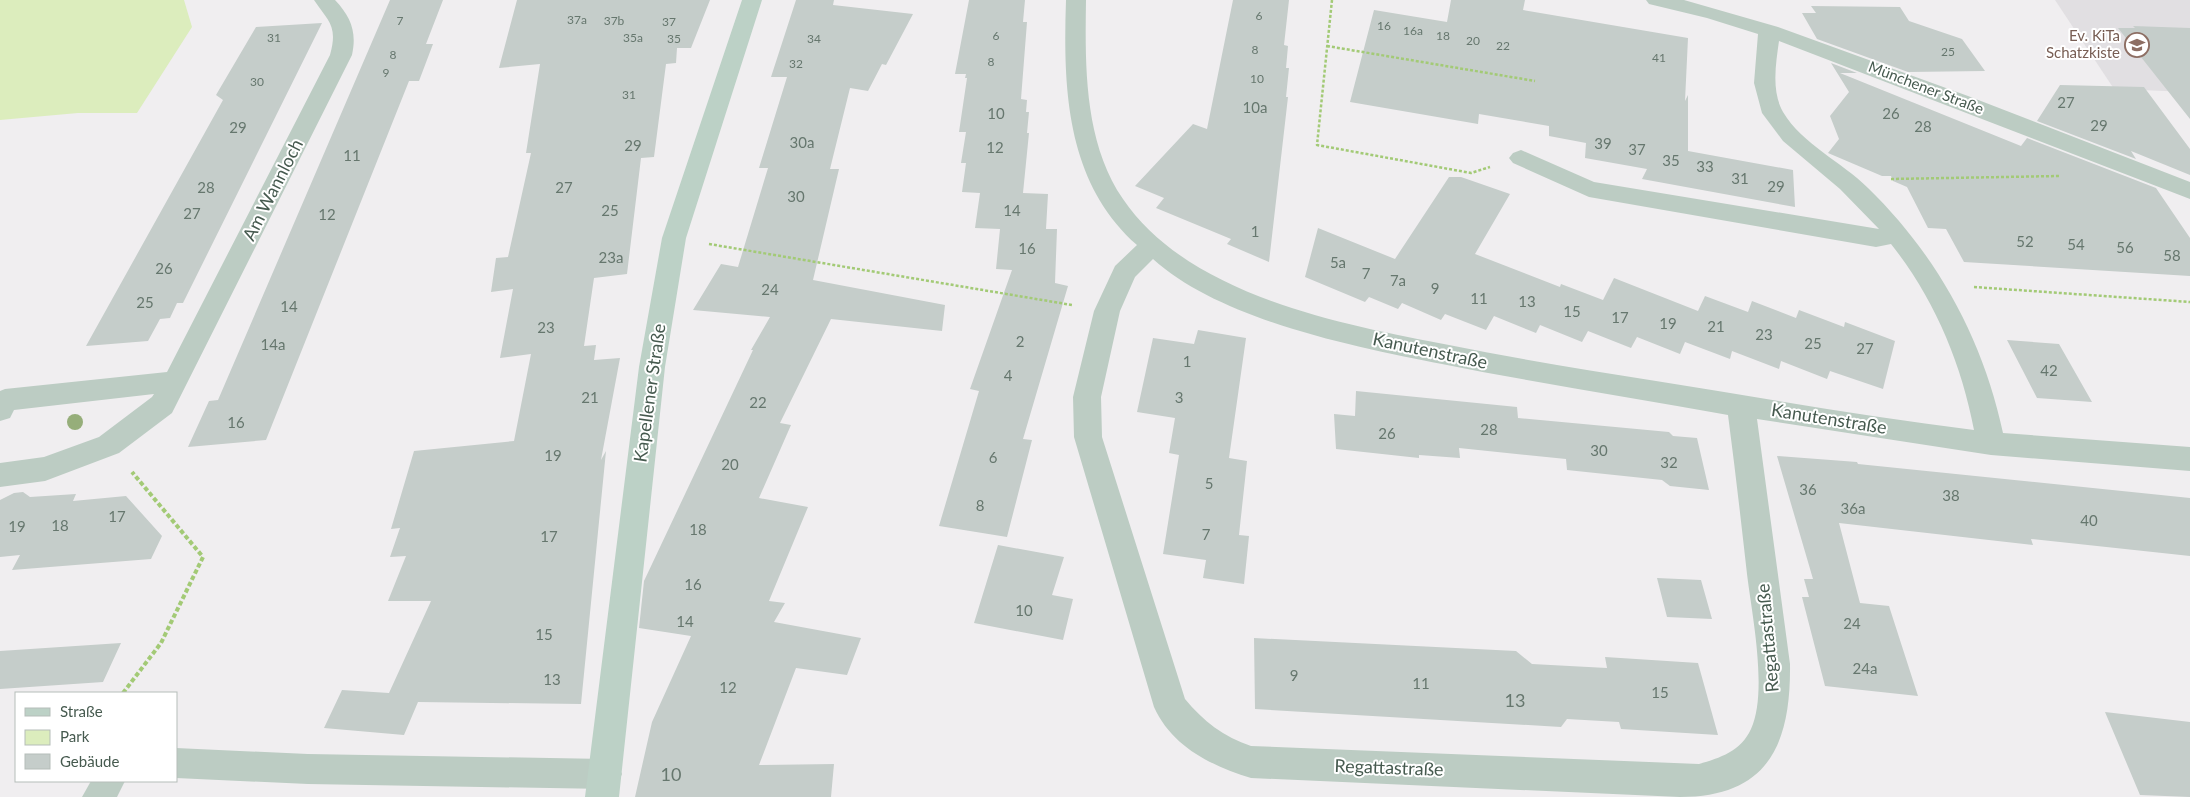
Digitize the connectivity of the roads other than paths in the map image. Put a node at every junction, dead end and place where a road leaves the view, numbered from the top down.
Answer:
1 (324, 0) edge
2 (752, 0) edge
3 (1076, 0) edge
4 (1656, 0) edge
5 (1703, 4) edge
6 (1769, 31) junction
7 (1521, 158) road end
8 (2190, 191) edge
9 (1895, 235) junction
10 (1152, 246) junction
11 (176, 381) junction
12 (1741, 406) junction
13 (0, 410) edge
14 (1991, 444) junction
15 (2190, 459) edge
16 (0, 475) edge
17 (178, 763) edge
18 (108, 782) edge
19 (604, 786) edge
20 (98, 797) edge

1 - 11 street, Am Wannloch
2 - 19 main road, Kapellener Straße
3 - 10 street, Kanutenstraße
4 - 5 street, Münchener Straße
5 - 6 street, Münchener Straße
6 - 8 street, Münchener Straße
6 - 9 street
7 - 9 street
9 - 14 street
10 - 12 street, Kanutenstraße
10 - 12 street, Regattastraße
11 - 13 street
11 - 16 street, Am Wannloch
12 - 14 street, Kanutenstraße
14 - 15 street, Kanutenstraße
17 - 19 lane
18 - 20 lane

